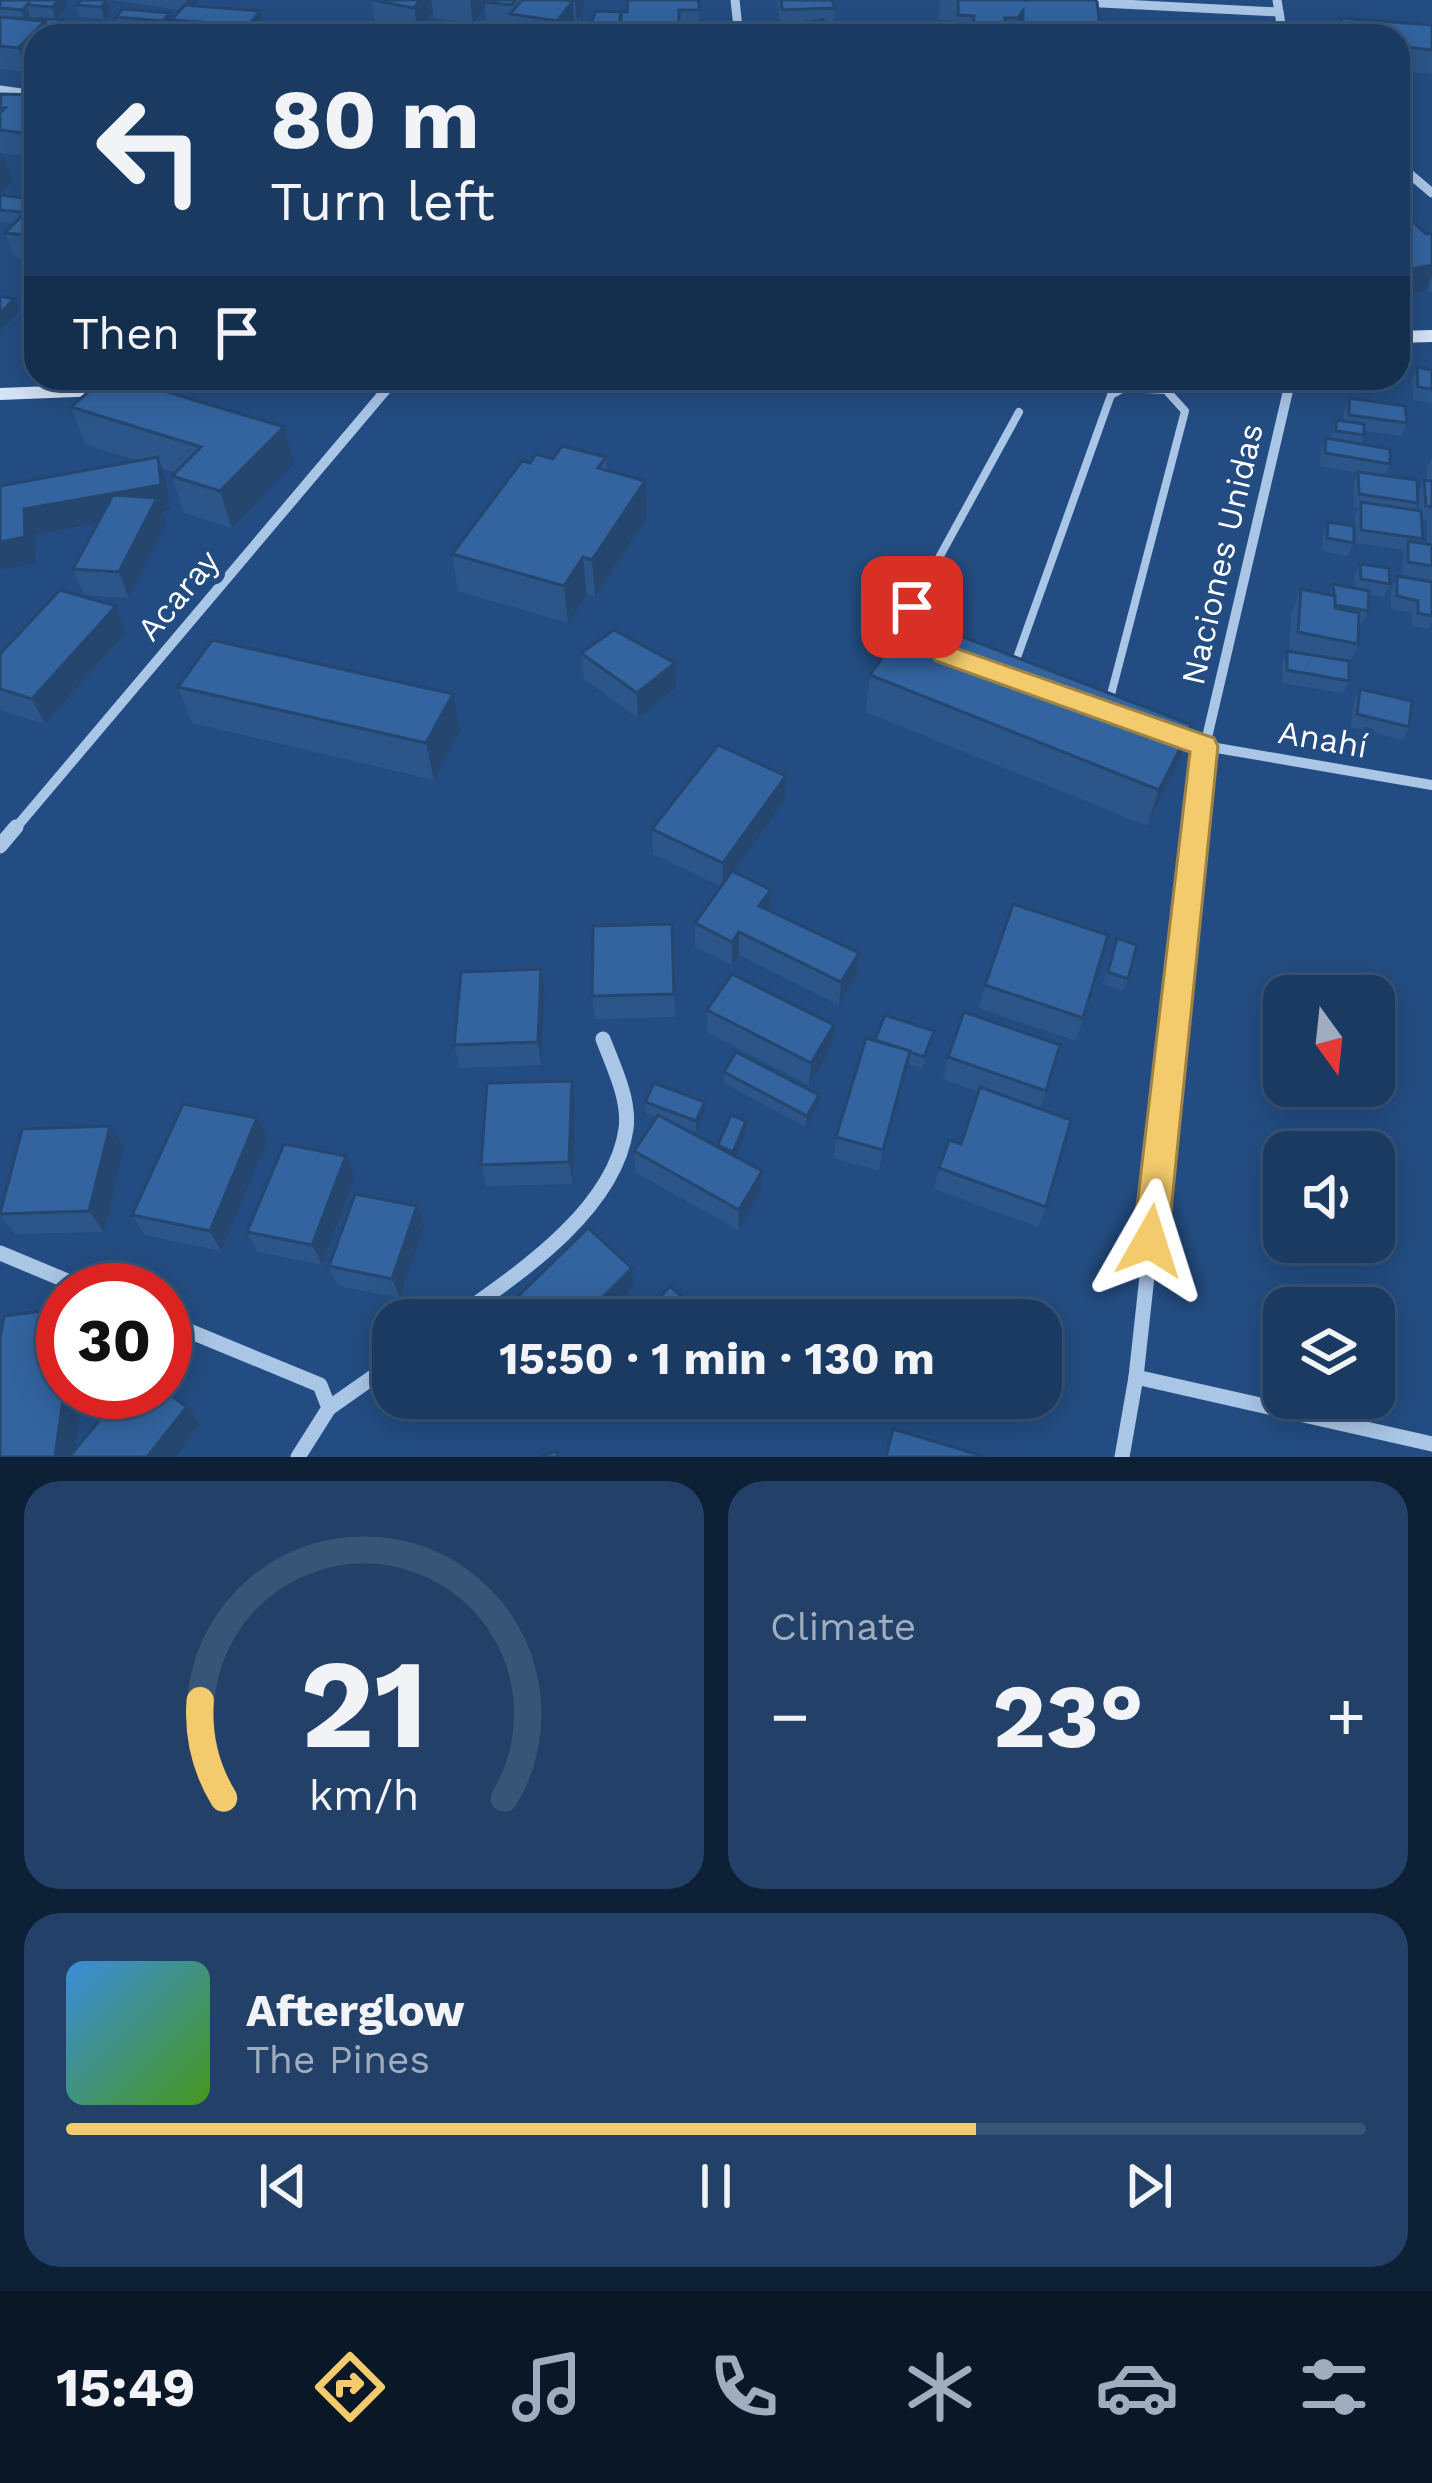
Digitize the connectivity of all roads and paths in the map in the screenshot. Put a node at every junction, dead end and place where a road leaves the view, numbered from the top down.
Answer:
1 (1276, 0) edge
2 (1068, 1) edge
3 (1279, 12) junction
4 (1281, 24) edge
5 (100, 390) edge
6 (389, 390) edge
7 (1120, 390) edge
8 (1166, 390) edge
9 (1288, 390) edge
10 (0, 394) edge
11 (1019, 412) dead end
12 (934, 638) edge
13 (1010, 677) edge
14 (1088, 704) edge
15 (1107, 711) junction
16 (1126, 718) edge
17 (1185, 739) edge
18 (1204, 746) junction
19 (1432, 785) edge
20 (0, 846) edge
21 (603, 1039) dead end
22 (0, 1253) edge
23 (36, 1268) edge
24 (483, 1299) edge
25 (192, 1332) edge
26 (1136, 1377) junction
27 (372, 1378) edge
28 (329, 1408) junction
29 (1432, 1444) edge
30 (298, 1457) edge
31 (1122, 1457) edge

1 - 3 street
2 - 3 street
3 - 4 street
5 - 10 main road
6 - 20 street, Acaray
7 - 13 lane
8 - 15 lane
9 - 18 street, Naciones Unidas
11 - 12 lane
14 - 15 lane
15 - 16 lane
17 - 18 lane
18 - 19 street, Anahí
18 - 26 street, Naciones Unidas
21 - 24 street
22 - 23 street
25 - 28 street
26 - 29 street
26 - 31 street, Naciones Unidas
27 - 28 street
28 - 30 street

